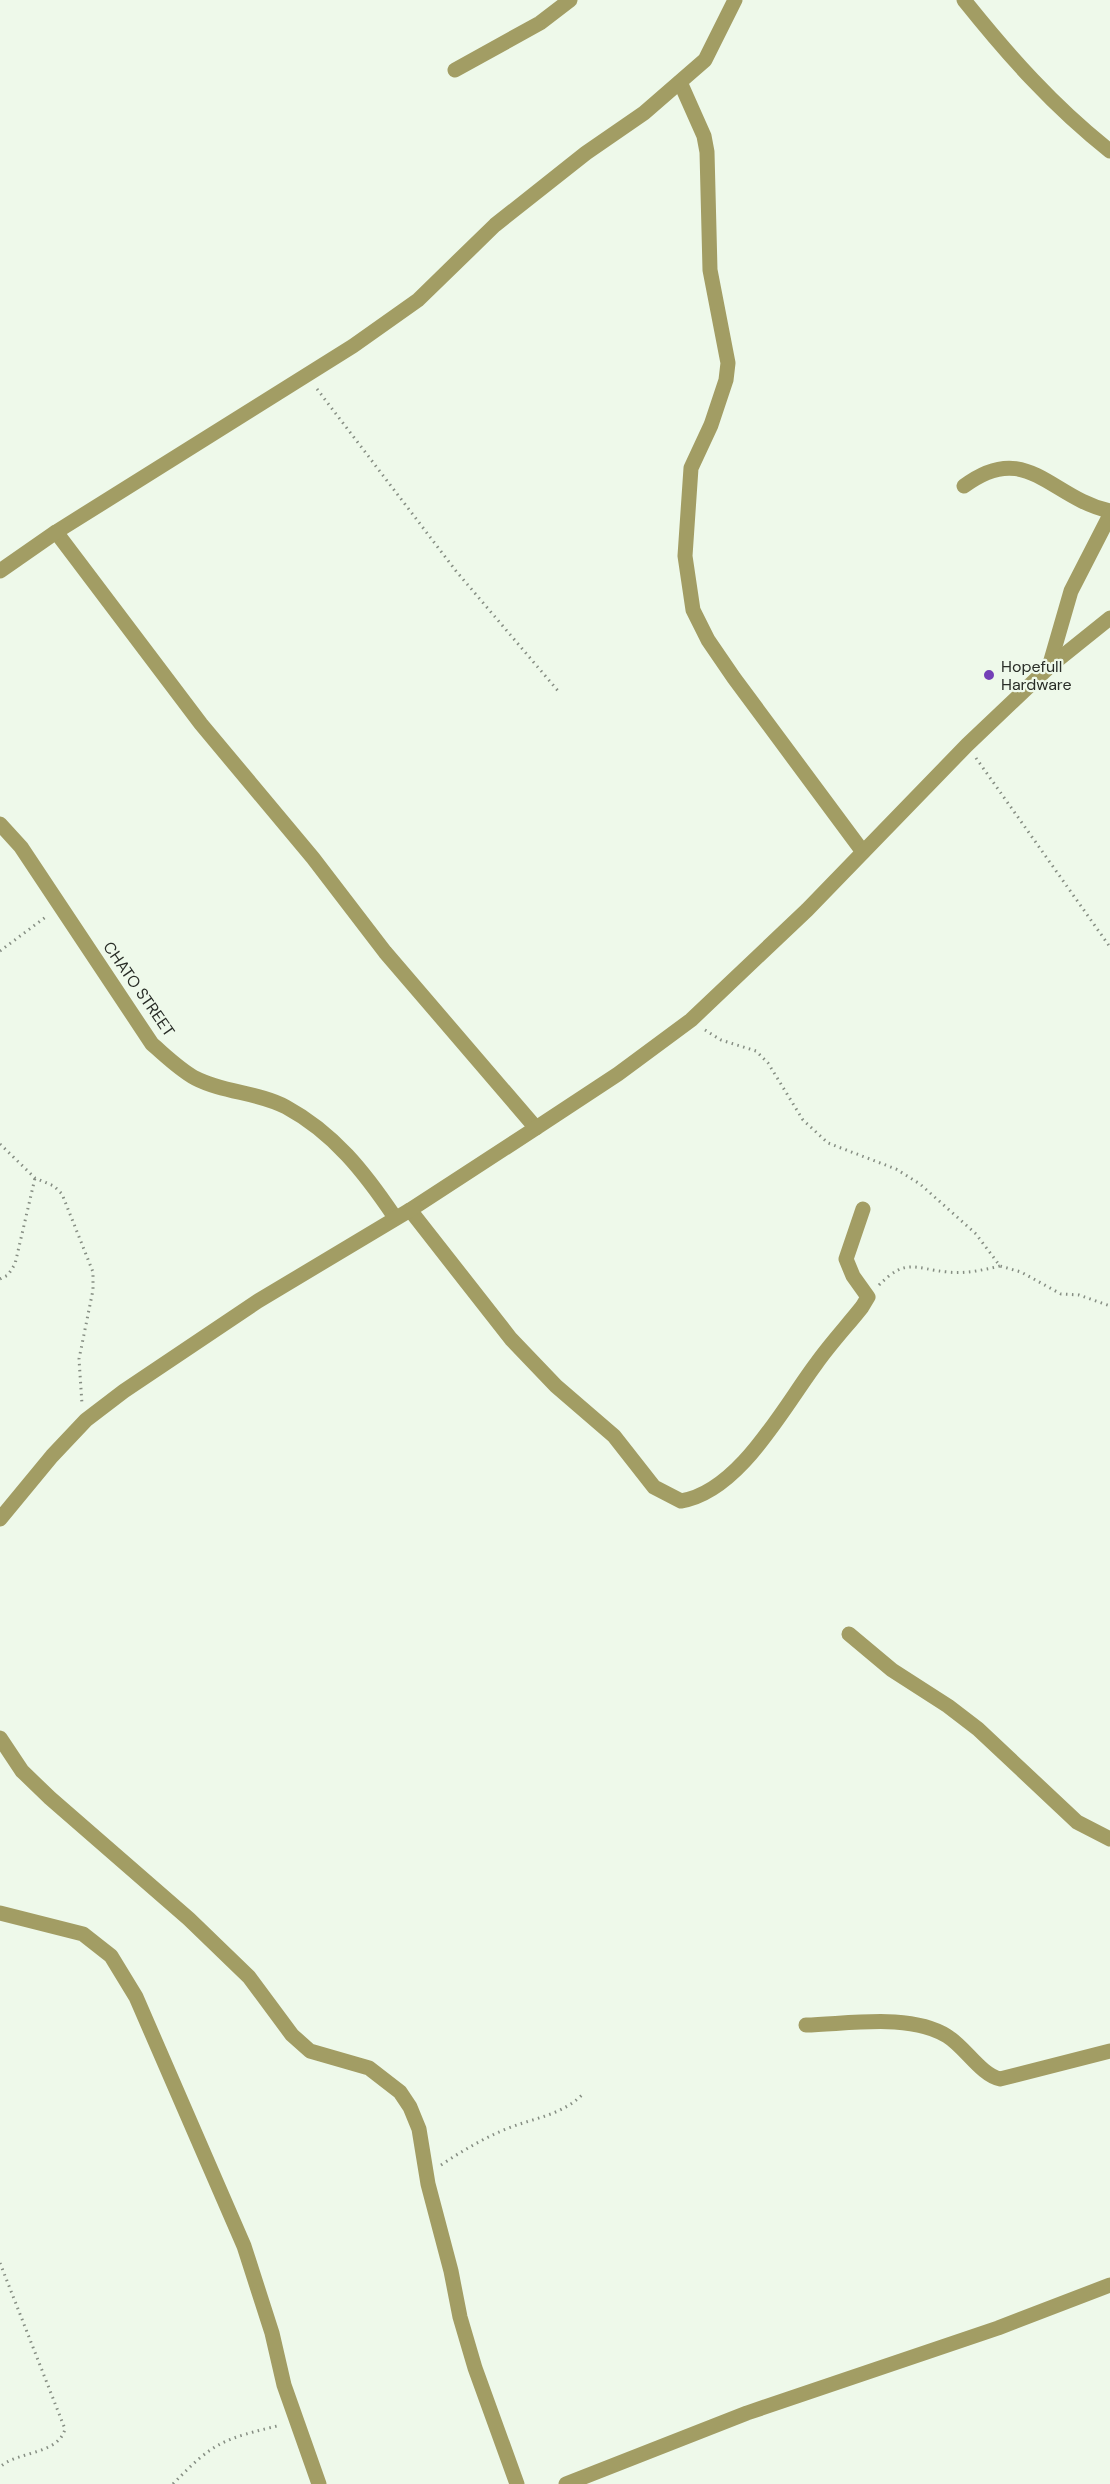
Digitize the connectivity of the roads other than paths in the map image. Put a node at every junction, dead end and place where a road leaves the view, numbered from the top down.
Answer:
1 (570, 0) edge
2 (735, 0) edge
3 (964, 0) edge
4 (455, 70) dead end
5 (680, 82) junction
6 (1110, 151) edge
7 (964, 486) dead end
8 (1110, 513) edge
9 (56, 532) junction
10 (0, 571) edge
11 (1110, 618) edge
12 (1049, 667) junction
13 (0, 825) edge
14 (863, 852) junction
15 (536, 1128) junction
16 (863, 1209) dead end
17 (410, 1210) junction
18 (394, 1216) junction
19 (0, 1519) edge
20 (849, 1634) dead end
21 (0, 1738) edge
22 (1110, 1839) edge
23 (0, 1913) edge
24 (806, 2025) dead end
25 (1110, 2050) edge
26 (1110, 2285) edge
27 (319, 2484) edge
28 (517, 2484) edge
29 (566, 2484) edge

1 - 4 street
2 - 5 street
3 - 6 street
5 - 9 street
5 - 14 street
7 - 8 street
8 - 12 street
9 - 10 street
9 - 15 street
11 - 12 street
12 - 14 street
13 - 18 street, CHATO STREET
14 - 15 street
15 - 17 street
16 - 17 street
17 - 18 street
18 - 19 street
20 - 22 street
21 - 28 street
23 - 27 street
24 - 25 street
26 - 29 street

